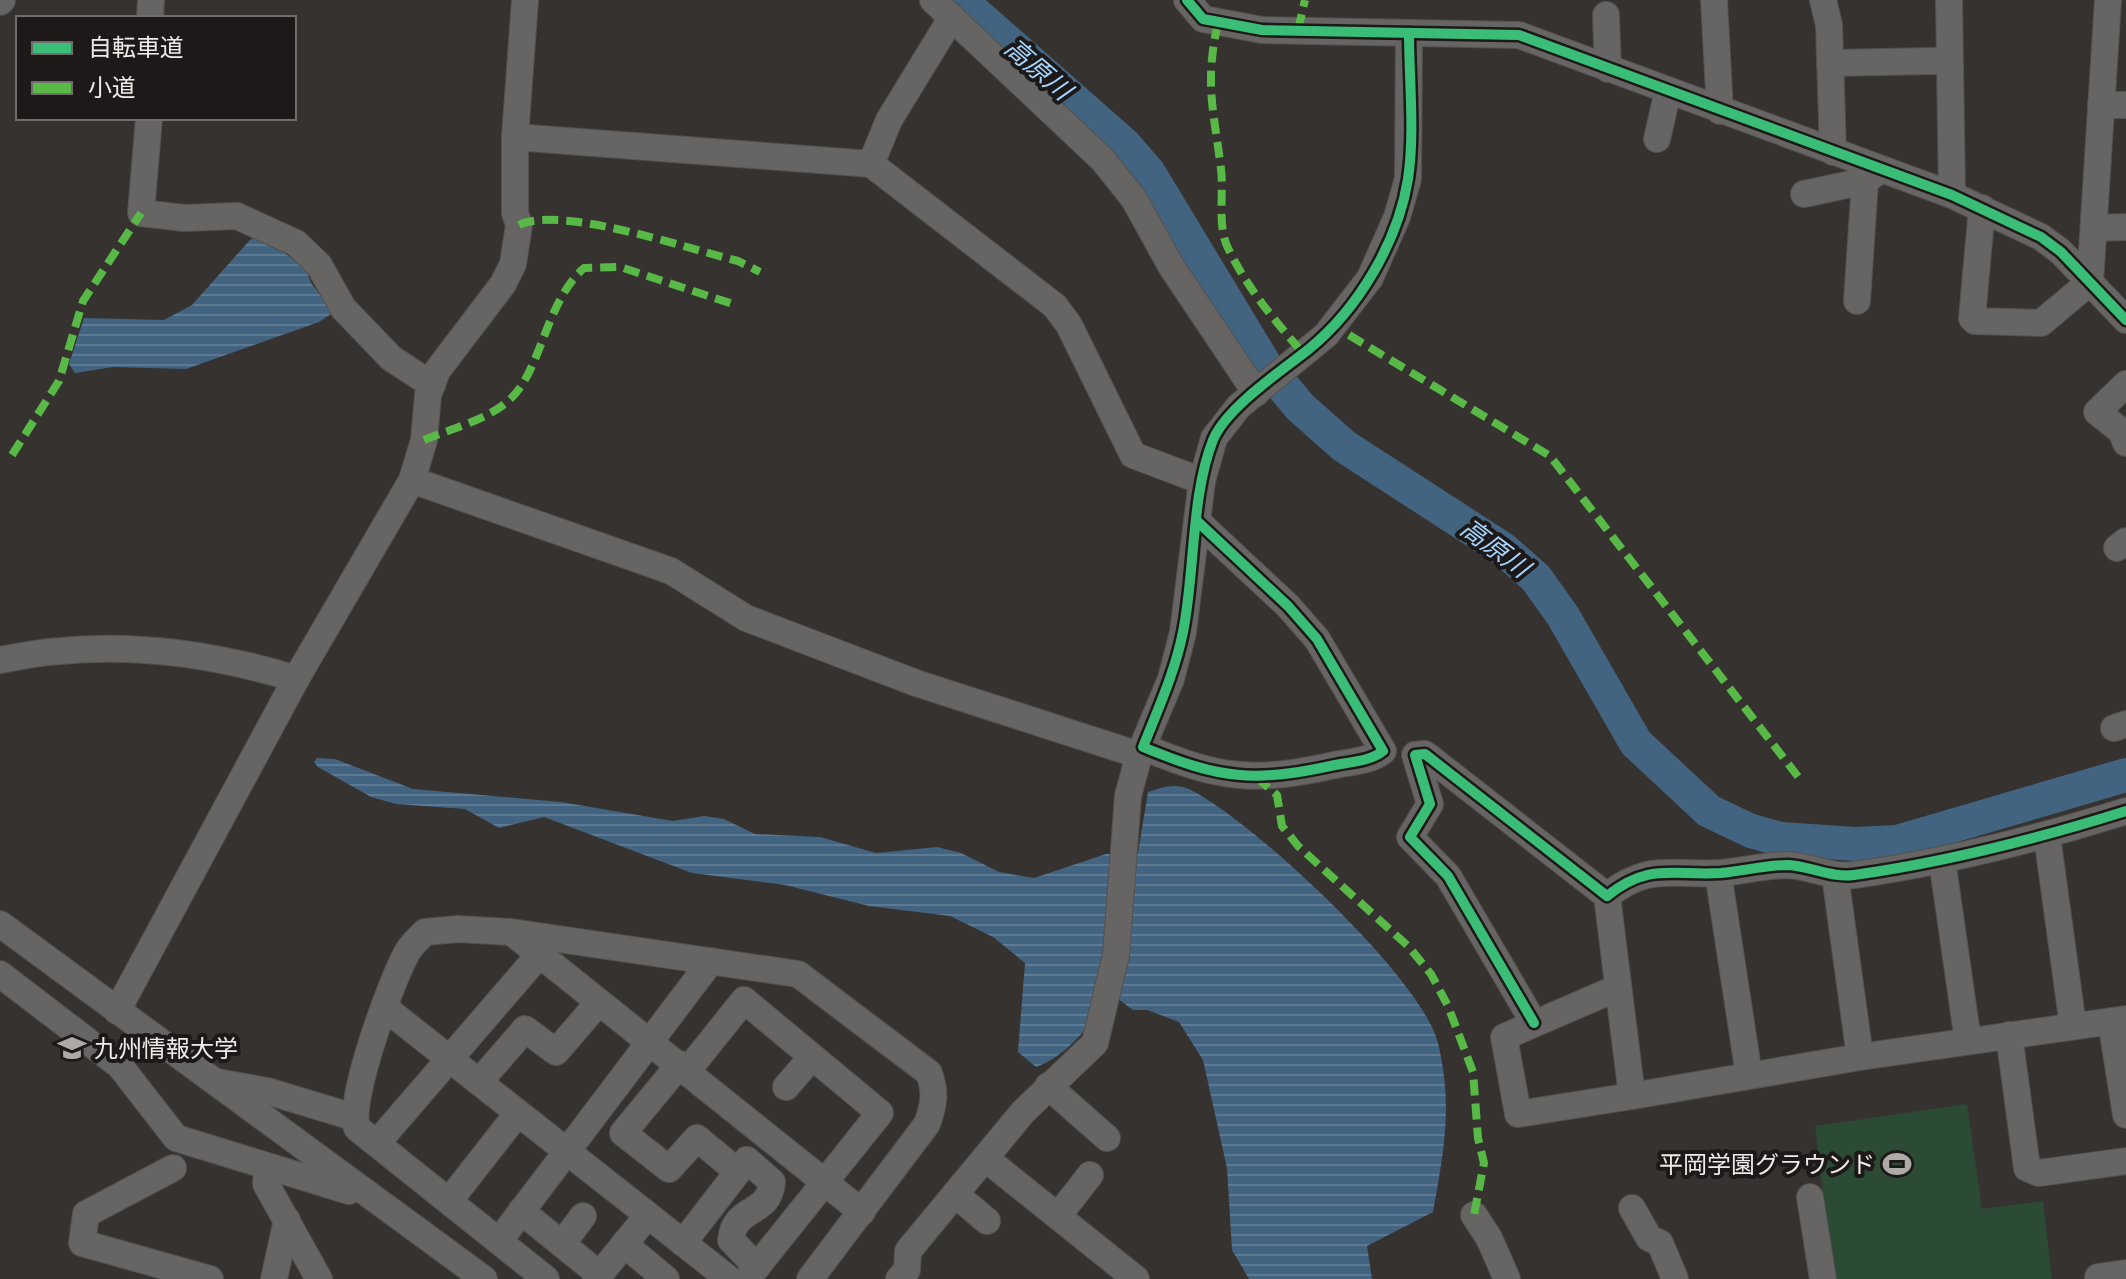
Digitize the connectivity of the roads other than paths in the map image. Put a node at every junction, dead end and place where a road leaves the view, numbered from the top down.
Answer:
1 (525, 0) edge
2 (1187, 0) edge
3 (1714, 0) edge
4 (1823, 0) edge
5 (1949, 0) edge
6 (2108, 0) edge
7 (943, 9) edge
8 (1606, 15) dead end
9 (1409, 33) junction
10 (1934, 61) dead end
11 (1830, 63) junction
12 (1608, 69) junction
13 (1668, 91) junction
14 (2114, 105) edge
15 (1720, 111) junction
16 (149, 120) edge
17 (515, 137) junction
18 (1657, 139) dead end
19 (1833, 152) junction
20 (871, 164) junction
21 (1872, 175) junction
22 (1804, 194) dead end
23 (1952, 195) junction
24 (1982, 208) junction
25 (2126, 227) edge
26 (2094, 228) junction
27 (2090, 282) junction
28 (1857, 301) dead end
29 (2126, 320) edge
30 (2126, 384) edge
31 (432, 385) junction
32 (1256, 393) junction
33 (2126, 443) edge
34 (412, 480) junction
35 (1202, 481) junction
36 (1198, 522) junction
37 (0, 660) edge
38 (296, 679) junction
39 (1141, 751) junction
40 (1383, 751) junction
41 (1415, 755) junction
42 (2126, 811) edge
43 (2047, 836) junction
44 (1942, 860) junction
45 (1718, 873) junction
46 (1835, 875) junction
47 (1607, 896) junction
48 (0, 924) edge
49 (511, 932) junction
50 (539, 955) junction
51 (711, 961) junction
52 (0, 974) edge
53 (1617, 988) junction
54 (599, 1002) junction
55 (385, 1008) junction
56 (117, 1011) junction
57 (2118, 1020) edge
58 (1534, 1023) junction
59 (2073, 1026) junction
60 (2009, 1035) junction
61 (649, 1040) junction
62 (1968, 1041) junction
63 (812, 1057) junction
64 (1860, 1057) junction
65 (450, 1059) junction
66 (684, 1067) junction
67 (1749, 1075) junction
68 (211, 1081) junction
69 (479, 1082) junction
70 (1048, 1086) junction
71 (786, 1087) dead end
72 (1632, 1096) junction
73 (518, 1113) junction
74 (2126, 1115) edge
75 (353, 1117) junction
76 (766, 1135) junction
77 (1107, 1138) dead end
78 (377, 1143) junction
79 (566, 1150) junction
80 (985, 1158) junction
81 (2126, 1161) edge
82 (742, 1166) junction
83 (267, 1167) junction
84 (173, 1168) dead end
85 (1090, 1175) dead end
86 (826, 1183) junction
87 (955, 1194) junction
88 (1810, 1197) dead end
89 (449, 1201) junction
90 (1632, 1208) dead end
91 (521, 1211) junction
92 (862, 1212) junction
93 (648, 1215) junction
94 (1474, 1215) dead end
95 (583, 1216) dead end
96 (1058, 1216) junction
97 (287, 1220) junction
98 (987, 1221) dead end
99 (499, 1241) junction
100 (683, 1243) junction
101 (562, 1244) junction
102 (624, 1244) junction
103 (752, 1273) edge
104 (2126, 1273) edge
105 (908, 1276) edge
106 (598, 1277) edge
107 (2098, 1277) edge
108 (210, 1279) edge
109 (274, 1279) edge
110 (319, 1279) edge
111 (457, 1279) edge
112 (484, 1279) edge
113 (546, 1279) edge
114 (666, 1279) edge
115 (729, 1279) edge
116 (810, 1279) edge
117 (1136, 1279) edge
118 (1507, 1279) edge
119 (1675, 1279) edge
120 (1823, 1279) edge

1 - 17 street
2 - 9 street
3 - 15 street
4 - 11 street
5 - 23 street
6 - 14 street
7 - 20 street
7 - 32 street
8 - 12 street
9 - 12 street
9 - 32 street
10 - 11 street
11 - 19 street
12 - 13 street
13 - 15 street
13 - 18 street
14 - 26 street
15 - 19 street
16 - 31 street
17 - 20 street
17 - 31 street
19 - 21 street
20 - 35 street
21 - 22 street
21 - 23 street
21 - 28 street
23 - 24 street
24 - 27 street
24 - 27 street
25 - 26 street
26 - 27 street
27 - 29 street
30 - 33 street
31 - 34 street
32 - 35 street
34 - 38 street
34 - 39 street
35 - 36 street
36 - 39 street
36 - 40 street
37 - 38 street
38 - 56 street
39 - 40 street
39 - 70 street
40 - 41 street
41 - 47 street
41 - 58 street
42 - 43 street
43 - 44 street
43 - 59 street
44 - 46 street
44 - 62 street
45 - 46 street
45 - 47 street
45 - 67 street
46 - 64 street
47 - 53 street
48 - 56 street
49 - 50 street
49 - 51 street
49 - 55 street
50 - 54 street
50 - 65 street
51 - 61 street
51 - 92 street
52 - 83 street
53 - 58 street
53 - 72 street
54 - 61 street
54 - 69 street
55 - 65 street
55 - 75 street
56 - 68 street
57 - 59 street
57 - 74 street
58 - 72 street
59 - 60 street
60 - 62 street
60 - 81 street
61 - 66 street
61 - 79 street
62 - 64 street
63 - 66 street
63 - 71 street
63 - 86 street
64 - 67 street
65 - 69 street
65 - 78 street
66 - 76 street
66 - 82 street
67 - 72 street
68 - 75 street
68 - 112 street
69 - 73 street
70 - 77 street
70 - 80 street
73 - 79 street
73 - 89 street
75 - 78 street
76 - 82 street
76 - 86 street
78 - 89 street
79 - 91 street
79 - 93 street
80 - 87 street
80 - 96 street
82 - 100 street
82 - 103 street
83 - 97 street
83 - 111 street
84 - 108 street
85 - 96 street
86 - 92 street
86 - 103 street
87 - 98 street
87 - 105 street
88 - 120 street
89 - 99 street
90 - 119 street
91 - 99 street
91 - 101 street
92 - 116 street
93 - 100 street
93 - 102 street
94 - 118 street
95 - 101 street
96 - 117 street
97 - 109 street
97 - 110 street
99 - 113 street
100 - 115 street
101 - 106 street
102 - 106 street
102 - 114 street
104 - 107 street

